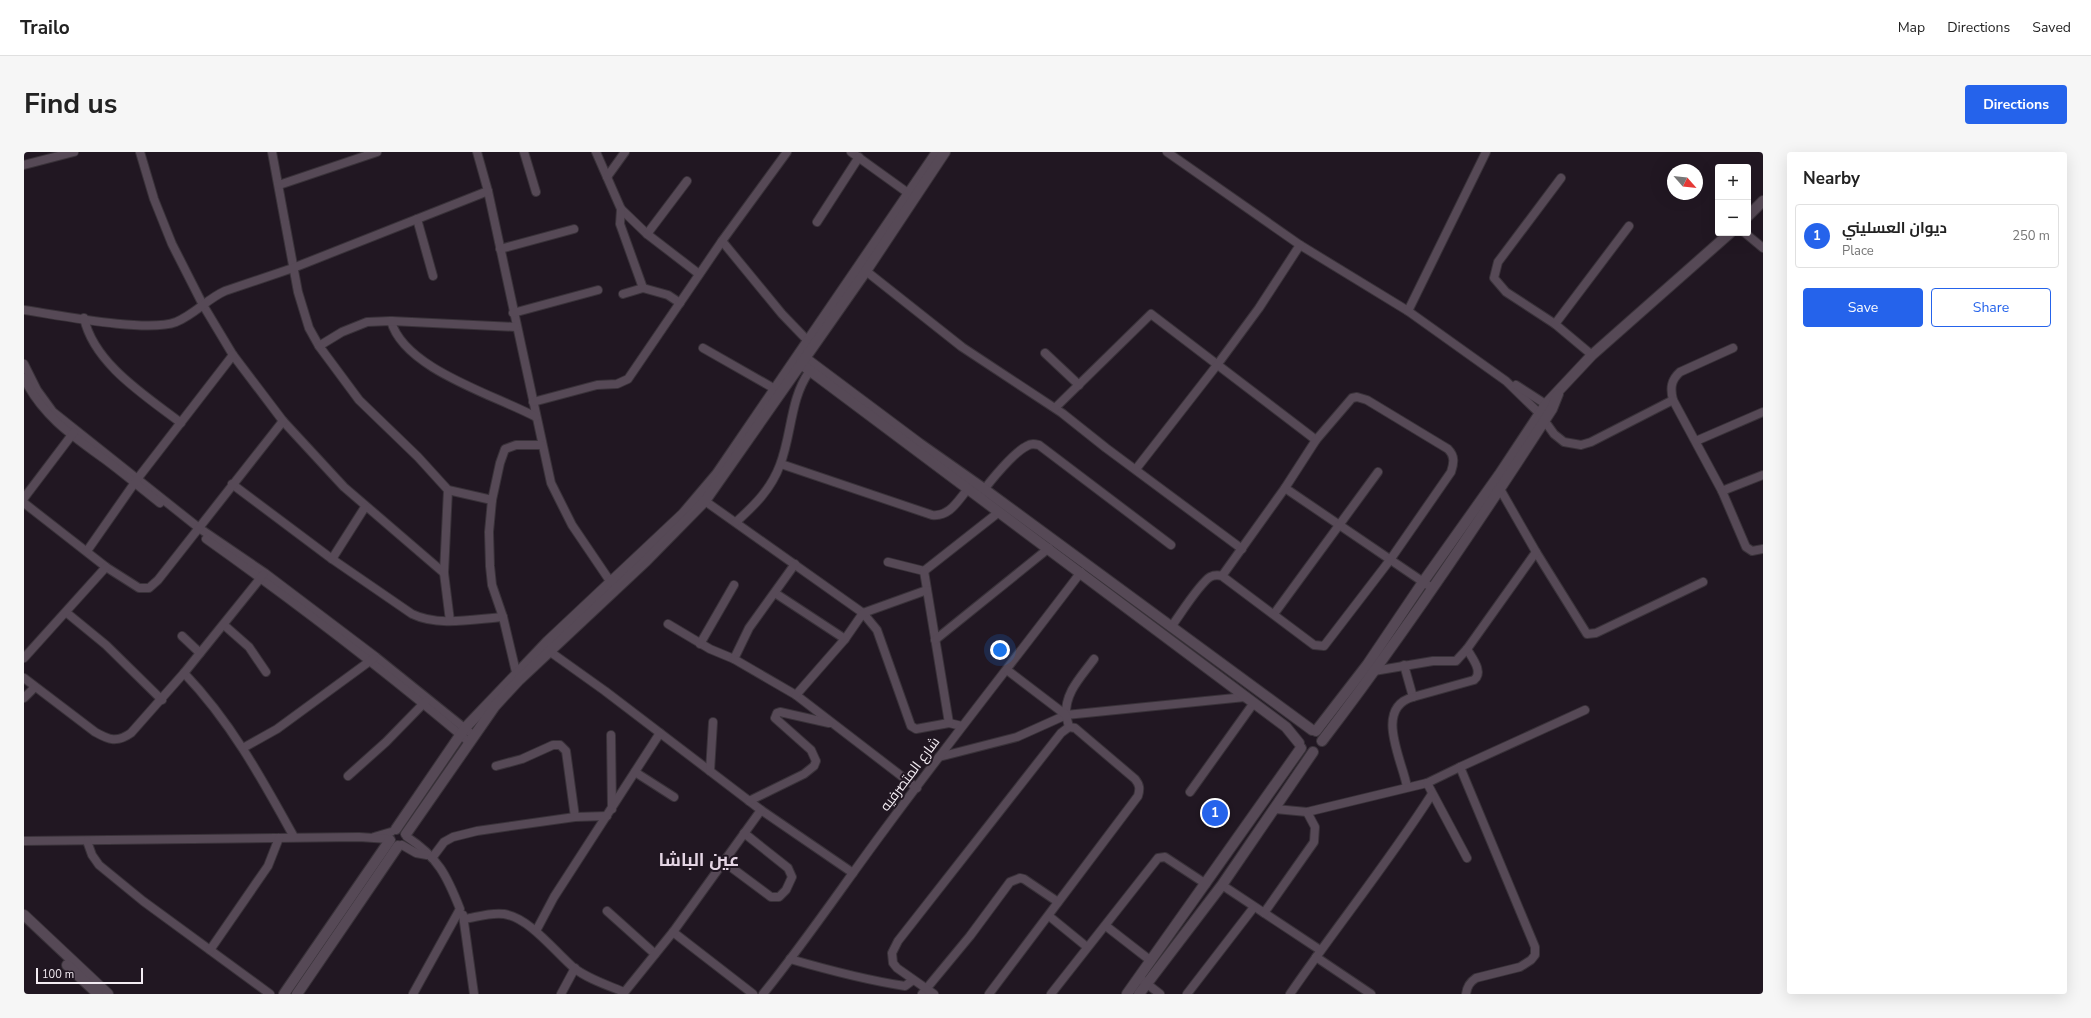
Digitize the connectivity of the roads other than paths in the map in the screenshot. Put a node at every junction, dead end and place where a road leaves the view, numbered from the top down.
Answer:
1 (74, 152) edge
2 (140, 152) edge
3 (272, 152) edge
4 (377, 152) edge
5 (477, 152) edge
6 (524, 152) edge
7 (596, 152) edge
8 (625, 152) edge
9 (787, 152) edge
10 (851, 152) edge
11 (937, 152) edge
12 (945, 152) edge
13 (1167, 152) edge
14 (1486, 152) edge
15 (64, 153) edge
16 (859, 157) junction
17 (24, 165) edge
18 (607, 177) junction
19 (1561, 178) dead end
20 (687, 181) dead end
21 (279, 185) junction
22 (488, 191) junction
23 (536, 192) dead end
24 (908, 193) junction
25 (1763, 202) edge
26 (622, 209) junction
27 (1751, 213) edge
28 (417, 219) junction
29 (818, 222) dead end
30 (1629, 226) dead end
31 (574, 229) dead end
32 (647, 234) junction
33 (1727, 236) edge
34 (1749, 236) edge
35 (722, 241) junction
36 (1300, 245) junction
37 (1763, 248) edge
38 (500, 249) junction
39 (293, 268) junction
40 (866, 271) junction
41 (699, 274) junction
42 (433, 276) dead end
43 (643, 288) junction
44 (598, 290) dead end
45 (623, 294) dead end
46 (680, 303) junction
47 (203, 305) junction
48 (24, 310) edge
49 (1408, 311) junction
50 (513, 313) junction
51 (84, 318) junction
52 (391, 321) junction
53 (1555, 324) junction
54 (516, 327) junction
55 (808, 341) junction
56 (318, 346) junction
57 (703, 348) dead end
58 (1733, 348) dead end
59 (1044, 353) dead end
60 (233, 355) junction
61 (1592, 355) junction
62 (800, 359) junction
63 (24, 364) edge
64 (1217, 365) junction
65 (809, 372) junction
66 (24, 378) edge
67 (1506, 381) junction
68 (1079, 385) junction
69 (775, 389) junction
70 (1673, 400) junction
71 (533, 402) junction
72 (1549, 406) junction
73 (1055, 408) junction
74 (1763, 412) edge
75 (536, 417) junction
76 (1542, 417) junction
77 (283, 421) junction
78 (181, 423) junction
79 (73, 433) junction
80 (1316, 440) junction
81 (1696, 441) junction
82 (542, 445) junction
83 (781, 464) junction
84 (1136, 469) junction
85 (1378, 472) dead end
86 (1763, 475) edge
87 (137, 481) junction
88 (232, 484) junction
89 (1285, 488) junction
90 (984, 489) junction
91 (1500, 489) junction
92 (448, 490) junction
93 (967, 490) junction
94 (1722, 491) junction
95 (978, 497) junction
96 (24, 498) edge
97 (492, 500) junction
98 (705, 501) junction
99 (24, 503) edge
100 (365, 506) junction
101 (999, 512) junction
102 (736, 522) junction
103 (1339, 524) junction
104 (197, 530) junction
105 (1171, 545) dead end
106 (1049, 548) junction
107 (1242, 548) junction
108 (1763, 549) edge
109 (87, 551) junction
110 (1536, 552) junction
111 (332, 559) junction
112 (1390, 560) junction
113 (888, 562) dead end
114 (795, 564) junction
115 (106, 567) junction
116 (924, 571) junction
117 (1081, 572) junction
118 (444, 573) junction
119 (263, 575) junction
120 (1222, 576) junction
121 (1423, 582) junction
122 (1703, 582) dead end
123 (613, 585) junction
124 (734, 585) dead end
125 (1432, 588) junction
126 (927, 590) junction
127 (776, 593) junction
128 (67, 612) junction
129 (863, 613) junction
130 (1274, 614) junction
131 (503, 617) junction
132 (450, 621) junction
133 (668, 624) dead end
134 (224, 625) junction
135 (1171, 627) junction
136 (182, 636) dead end
137 (845, 639) junction
138 (935, 640) junction
139 (700, 644) junction
140 (1467, 650) junction
141 (549, 652) junction
142 (200, 653) junction
143 (24, 658) edge
144 (734, 658) junction
145 (373, 659) junction
146 (1094, 659) dead end
147 (1404, 665) junction
148 (1007, 670) junction
149 (1374, 671) junction
150 (266, 672) dead end
151 (516, 672) junction
152 (184, 674) junction
153 (24, 678) edge
154 (35, 687) junction
155 (796, 696) junction
156 (1245, 697) junction
157 (1413, 697) junction
158 (24, 698) edge
159 (162, 700) junction
160 (425, 701) junction
161 (1253, 704) junction
162 (1585, 710) dead end
163 (1066, 715) junction
164 (713, 722) dead end
165 (949, 722) junction
166 (829, 723) junction
167 (962, 726) junction
168 (1069, 726) junction
169 (1314, 730) junction
170 (463, 731) junction
171 (660, 733) junction
172 (611, 735) dead end
173 (471, 738) junction
174 (1322, 741) junction
175 (1300, 745) junction
176 (243, 748) junction
177 (1313, 752) junction
178 (939, 757) junction
179 (496, 766) dead end
180 (1460, 766) junction
181 (710, 771) junction
182 (635, 772) junction
183 (348, 776) dead end
184 (1427, 783) junction
185 (1407, 787) junction
186 (917, 788) junction
187 (1190, 792) dead end
188 (1432, 794) junction
189 (674, 797) dead end
190 (749, 801) junction
191 (612, 809) junction
192 (1275, 809) junction
193 (761, 810) junction
194 (1307, 812) junction
195 (608, 816) junction
196 (576, 817) junction
197 (744, 832) junction
198 (294, 837) junction
199 (279, 838) junction
200 (397, 838) junction
201 (87, 841) junction
202 (24, 842) edge
203 (430, 856) junction
204 (1467, 858) dead end
205 (724, 862) junction
206 (853, 873) junction
207 (1206, 884) junction
208 (1222, 885) junction
209 (1058, 902) junction
210 (1254, 907) junction
211 (460, 909) junction
212 (607, 911) dead end
213 (1264, 913) junction
214 (24, 915) edge
215 (1049, 916) junction
216 (465, 919) junction
217 (24, 924) edge
218 (1106, 926) junction
219 (536, 931) junction
220 (673, 932) junction
221 (1087, 947) junction
222 (210, 950) junction
223 (655, 954) junction
224 (1318, 954) junction
225 (790, 959) junction
226 (1151, 961) junction
227 (575, 968) junction
228 (1140, 978) junction
229 (913, 980) junction
230 (1148, 984) junction
231 (924, 991) edge
232 (623, 993) edge
233 (1134, 993) edge
234 (98, 994) edge
235 (108, 994) edge
236 (270, 994) edge
237 (284, 994) edge
238 (297, 994) edge
239 (413, 994) edge
240 (474, 994) edge
241 (561, 994) edge
242 (753, 994) edge
243 (763, 994) edge
244 (934, 994) edge
245 (988, 994) edge
246 (1052, 994) edge
247 (1160, 994) edge
248 (1187, 994) edge
249 (1290, 994) edge
250 (1371, 994) edge
251 (1466, 994) edge

1 - 15 street
2 - 47 street
3 - 21 street
4 - 21 street
5 - 22 street
6 - 23 street
7 - 18 street
8 - 18 street
9 - 35 street
10 - 16 street
11 - 24 street
12 - 40 street
13 - 36 street
14 - 49 street
15 - 17 street
16 - 24 street
16 - 29 street
18 - 26 street
19 - 53 street
20 - 32 street
21 - 39 street
22 - 28 street
22 - 38 street
24 - 55 street
25 - 27 street
26 - 32 street
26 - 43 street
28 - 39 street
28 - 42 street
30 - 53 street
31 - 38 street
32 - 41 street
33 - 61 street
34 - 37 street
35 - 41 street
35 - 55 street
36 - 49 street
36 - 64 street
38 - 50 street
39 - 47 street
39 - 56 street
40 - 62 street
40 - 73 street
41 - 46 street
43 - 45 street
43 - 46 street
44 - 50 street
46 - 71 street
47 - 51 street
47 - 60 street
48 - 51 street
49 - 67 street
50 - 54 street
51 - 78 street
52 - 54 street
52 - 56 street
52 - 75 street
53 - 61 street
54 - 71 street
55 - 62 street
56 - 92 street
57 - 69 street
58 - 70 street
59 - 68 street
60 - 77 street
60 - 78 street
61 - 72 street
62 - 65 street
62 - 69 street
62 - 90 street
62 - 98 street
63 - 79 street
64 - 68 street
64 - 80 street
64 - 84 street
65 - 83 street
65 - 93 street
66 - 79 street
67 - 72 street
67 - 76 street
68 - 73 street
69 - 123 street
70 - 76 street
70 - 81 street
71 - 75 street
72 - 76 street
73 - 84 street
74 - 81 street
75 - 82 street
76 - 91 street
76 - 121 street
77 - 88 street
77 - 100 street
78 - 87 street
79 - 87 street
79 - 96 street
80 - 89 street
80 - 112 street
81 - 94 street
82 - 97 street
82 - 123 street
83 - 93 street
83 - 102 street
84 - 107 street
85 - 103 street
86 - 94 street
87 - 104 street
87 - 109 street
88 - 104 street
88 - 111 street
89 - 103 street
89 - 107 street
90 - 95 street
90 - 105 street
90 - 135 street
91 - 110 street
91 - 125 street
92 - 97 street
92 - 118 street
93 - 95 street
94 - 108 street
95 - 101 street
97 - 131 street
98 - 102 street
98 - 123 street
99 - 109 street
100 - 111 street
100 - 118 street
101 - 106 street
101 - 116 street
102 - 114 street
103 - 112 street
103 - 130 street
104 - 115 street
104 - 119 street
106 - 117 street
106 - 138 street
107 - 120 street
109 - 115 street
110 - 122 street
110 - 140 street
111 - 132 street
112 - 121 street
112 - 130 street
113 - 116 street
114 - 127 street
114 - 129 street
115 - 128 street
116 - 126 street
117 - 148 street, شارع المتصرفيه
117 - 156 street
118 - 132 street
119 - 134 street
119 - 145 street
120 - 130 street
120 - 135 street
121 - 125 street
121 - 169 street
123 - 141 street
123 - 151 street
124 - 139 street
125 - 149 street
126 - 129 street
126 - 138 street
127 - 137 street
127 - 144 street
128 - 143 street
128 - 159 street
129 - 137 street
129 - 165 street
131 - 132 street
131 - 151 street
133 - 139 street
134 - 142 street
134 - 150 street
135 - 169 street
136 - 142 street
137 - 155 street
138 - 165 street
139 - 144 street
140 - 147 street
140 - 157 street
141 - 171 street
141 - 173 street
142 - 152 street
144 - 155 street
145 - 160 street
145 - 176 street
146 - 163 street
147 - 149 street
147 - 157 street
148 - 163 street
148 - 167 street, شارع المتصرفيه
149 - 174 street
151 - 170 street
152 - 159 street
152 - 176 street
153 - 154 street
154 - 158 street
154 - 159 street
155 - 166 street
156 - 161 street
156 - 163 street
157 - 185 street
160 - 170 street
160 - 183 street
161 - 175 street
161 - 187 street
162 - 180 street
163 - 168 street
163 - 178 street
164 - 181 street
165 - 167 street
166 - 186 street
166 - 190 street
167 - 178 street, شارع المتصرفيه
168 - 209 street
168 - 229 street
169 - 174 street
169 - 175 street
170 - 173 street
170 - 200 street
171 - 181 street
171 - 182 street
172 - 191 street
173 - 200 street
174 - 177 street
175 - 177 street
175 - 207 street
176 - 198 street
177 - 192 street
178 - 186 street, شارع المتصرفيه
179 - 196 street
180 - 184 street
180 - 251 street
181 - 190 street
182 - 189 street
182 - 191 street
184 - 185 street
184 - 188 street
185 - 194 street
186 - 206 street, شارع المتصرفيه
188 - 204 street
188 - 224 street
190 - 193 street
191 - 195 street
192 - 194 street
192 - 208 street
193 - 197 street
193 - 206 street
194 - 213 street
195 - 196 street
195 - 219 street
196 - 203 street
197 - 205 street
197 - 205 street
198 - 199 street
198 - 200 street
199 - 201 street
199 - 222 street
200 - 203 street
200 - 237 street
200 - 238 street
201 - 202 street
201 - 222 street
203 - 211 street
205 - 220 street
206 - 225 street, شارع المتصرفيه
207 - 218 street
207 - 226 street
208 - 210 street
208 - 230 street
209 - 215 street
209 - 231 street
210 - 213 street
210 - 248 street
211 - 216 street
211 - 239 street
212 - 223 street
213 - 224 street
214 - 235 street
215 - 221 street
215 - 245 street
216 - 219 street
216 - 240 street
217 - 234 street
218 - 221 street
218 - 226 street
219 - 227 street
220 - 223 street
220 - 242 street
221 - 246 street
222 - 236 street
223 - 232 street
224 - 249 street
224 - 250 street
225 - 229 street
225 - 243 street, شارع المتصرفيه
226 - 228 street
227 - 232 street
227 - 241 street
228 - 230 street
228 - 233 street
229 - 231 street
230 - 233 street
230 - 247 street
231 - 244 street

